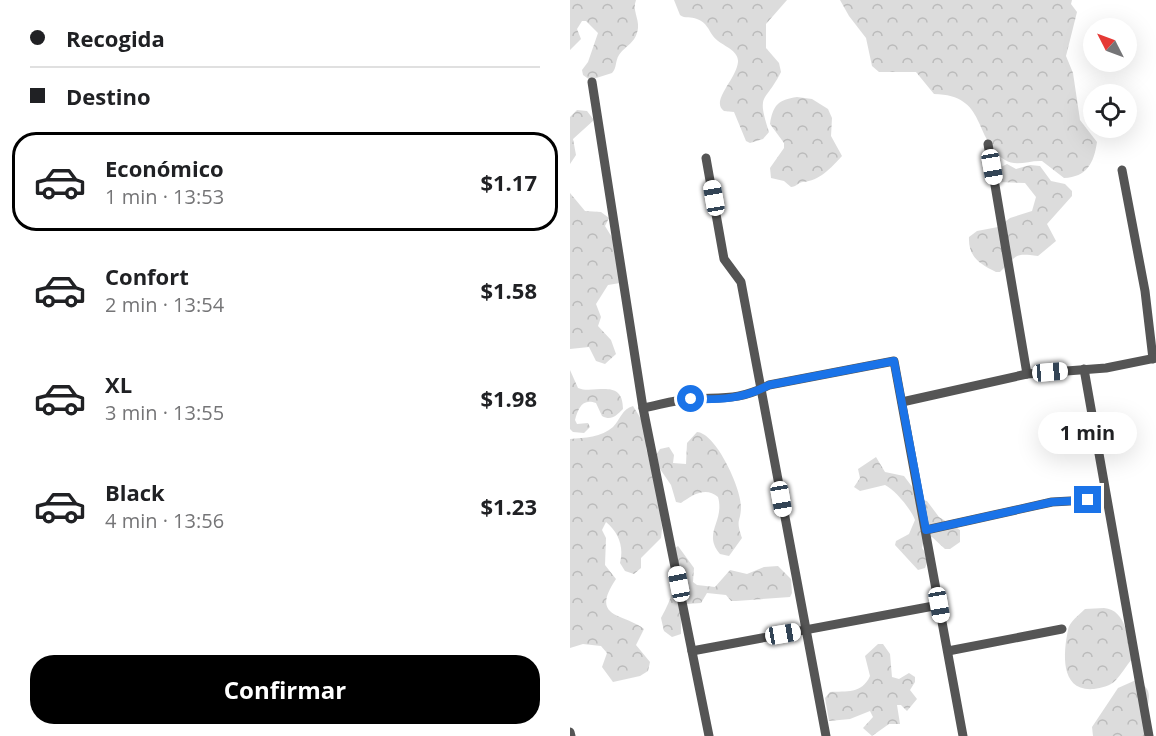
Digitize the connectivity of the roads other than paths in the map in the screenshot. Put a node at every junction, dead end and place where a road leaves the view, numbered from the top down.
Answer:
1 (592, 82) dead end
2 (988, 144) dead end
3 (706, 158) dead end
4 (1122, 170) dead end
5 (1154, 358) edge
6 (1084, 369) junction
7 (1027, 374) junction
8 (760, 390) junction
9 (902, 402) junction
10 (643, 408) junction
11 (1106, 499) junction
12 (926, 530) junction
13 (939, 605) junction
14 (1062, 629) dead end
15 (806, 630) junction
16 (692, 651) junction
17 (948, 651) junction
18 (709, 736) edge
19 (826, 736) edge
20 (963, 736) edge
21 (1149, 736) edge

1 - 10 street
2 - 7 street
3 - 8 street
4 - 5 street
5 - 6 street
6 - 7 street
6 - 11 street
7 - 9 street
8 - 9 street
8 - 10 street
8 - 15 street
9 - 12 street
10 - 16 street
11 - 12 street
11 - 21 street
12 - 13 street
13 - 15 street
13 - 17 street
14 - 17 street
15 - 16 street
15 - 19 street
16 - 18 street
17 - 20 street

